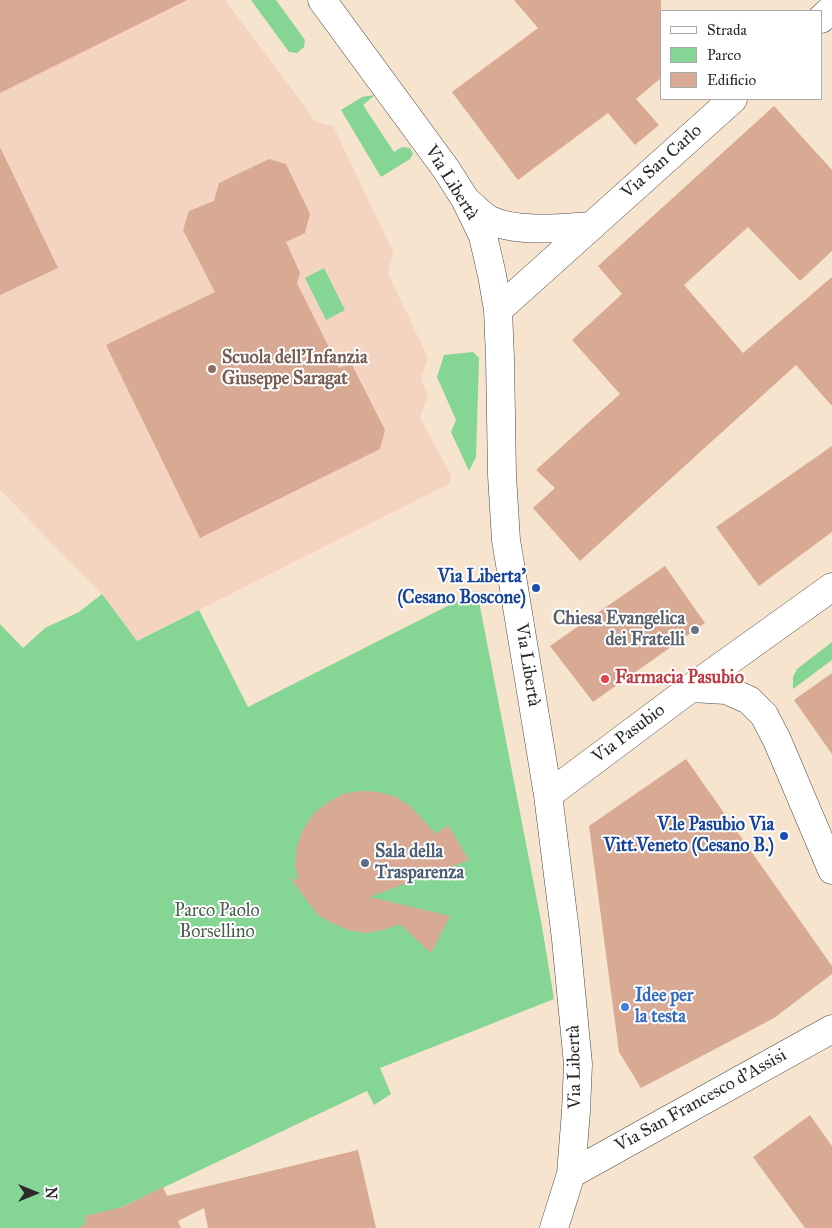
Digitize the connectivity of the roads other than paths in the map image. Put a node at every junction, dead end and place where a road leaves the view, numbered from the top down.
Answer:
1 (322, 0) edge
2 (832, 9) edge
3 (822, 18) edge
4 (732, 100) edge
5 (466, 200) junction
6 (592, 226) junction
7 (498, 310) junction
8 (832, 587) edge
9 (691, 688) junction
10 (548, 795) junction
11 (832, 870) edge
12 (832, 1029) edge
13 (571, 1174) junction
14 (554, 1228) edge

1 - 5 street, Via Libertà
2 - 3 street
4 - 6 street, Via San Carlo
5 - 6 street
5 - 7 street, Via Libertà
6 - 7 street, Via San Carlo
7 - 10 street, Via Libertà
8 - 9 street, Via Pasubio
9 - 10 street, Via Pasubio
9 - 11 street
10 - 13 street, Via Libertà
12 - 13 street, Via San Francesco d'Assisi
13 - 14 street, Via Libertà

